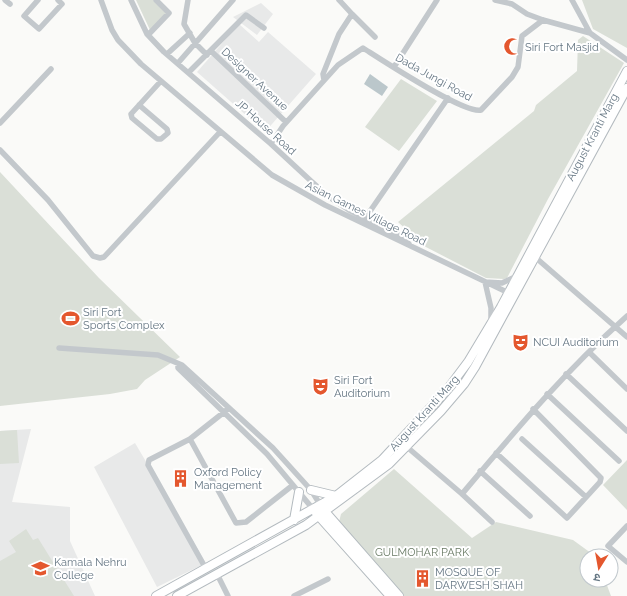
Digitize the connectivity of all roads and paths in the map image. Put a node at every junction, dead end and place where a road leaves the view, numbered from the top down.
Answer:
1 (5, 0) edge
2 (38, 0) edge
3 (58, 0) edge
4 (101, 0) edge
5 (131, 0) edge
6 (156, 0) edge
7 (188, 0) edge
8 (233, 0) edge
9 (339, 0) edge
10 (438, 0) edge
11 (494, 0) edge
12 (572, 0) edge
13 (510, 2) edge
14 (10, 4) dead end
15 (352, 14) junction
16 (543, 20) junction
17 (264, 28) dead end
18 (190, 33) junction
19 (590, 33) junction
20 (148, 35) junction
21 (375, 37) dead end
22 (195, 43) junction
23 (209, 53) junction
24 (166, 54) junction
25 (627, 60) edge
26 (178, 63) junction
27 (394, 67) junction
28 (51, 68) dead end
29 (627, 71) edge
30 (189, 72) junction
31 (324, 80) junction
32 (161, 81) junction
33 (627, 88) edge
34 (448, 98) junction
35 (139, 105) junction
36 (286, 122) junction
37 (0, 123) edge
38 (220, 132) junction
39 (271, 144) junction
40 (0, 150) edge
41 (366, 217) junction
42 (409, 245) junction
43 (535, 257) junction
44 (517, 276) junction
45 (484, 282) junction
46 (511, 295) junction
47 (627, 316) edge
48 (491, 323) junction
49 (616, 326) junction
50 (627, 337) edge
51 (59, 348) dead end
52 (589, 352) junction
53 (566, 374) junction
54 (627, 389) edge
55 (547, 394) junction
56 (533, 409) junction
57 (226, 411) junction
58 (627, 431) edge
59 (190, 439) junction
60 (522, 439) dead end
61 (407, 447) junction
62 (496, 452) junction
63 (619, 461) dead end
64 (480, 472) junction
65 (293, 485) junction
66 (311, 490) junction
67 (299, 492) junction
68 (462, 494) junction
69 (336, 496) junction
70 (586, 497) junction
71 (320, 511) junction
72 (530, 516) dead end
73 (294, 520) junction
74 (492, 522) dead end
75 (627, 526) edge
76 (627, 562) edge
77 (206, 569) junction
78 (216, 574) junction
79 (328, 579) dead end
80 (156, 596) edge
81 (177, 596) edge
82 (228, 596) edge
83 (294, 596) edge
84 (390, 596) edge
85 (399, 596) edge

1 - 14 street
2 - 3 street
4 - 32 street, Asian Games Village Road
5 - 20 street, JP House Road
6 - 20 street
7 - 18 street, Designer Avenue
8 - 22 street
9 - 15 street
10 - 27 street
11 - 13 street
12 - 19 street
13 - 16 street
15 - 21 street
15 - 31 street
16 - 19 street
16 - 34 street, Dada Jungi Road
17 - 23 street
18 - 22 street, Designer Avenue
18 - 24 street
19 - 25 street
20 - 24 street, JP House Road
22 - 23 street, Designer Avenue
22 - 26 street
23 - 30 street
23 - 36 street, Designer Avenue
24 - 26 street, JP House Road
26 - 30 street, JP House Road
27 - 31 street, Dada Jungi Road
27 - 34 street, Dada Jungi Road
28 - 37 street
29 - 44 main road, August Kranti Marg
30 - 39 street, JP House Road
31 - 36 street
32 - 35 street
32 - 38 street, Asian Games Village Road
33 - 43 main road, August Kranti Marg
34 - 41 street
35 - 35 street
36 - 39 street
38 - 40 street
38 - 42 street, Asian Games Village Road
39 - 41 street, JP House Road
41 - 42 street, JP House Road
42 - 45 street, Asian Games Village Road
43 - 46 main road, August Kranti Marg
43 - 49 street
44 - 45 street
44 - 46 main road, August Kranti Marg
45 - 46 street, Asian Games Village Road
45 - 48 street
46 - 48 main road, August Kranti Marg
46 - 61 main road, August Kranti Marg
47 - 49 street
48 - 69 main road, August Kranti Marg
49 - 50 street
49 - 52 street
51 - 57 street
52 - 53 street
52 - 54 street
53 - 55 street
53 - 58 street
55 - 56 street
55 - 63 street
56 - 62 street
56 - 70 street
57 - 59 street
57 - 65 street
57 - 66 street
59 - 65 street
59 - 77 street
60 - 70 street
61 - 68 street
61 - 71 main road, August Kranti Marg
62 - 64 street
62 - 70 street
64 - 68 street
64 - 72 street
65 - 67 street
66 - 69 main road
66 - 71 street
67 - 71 street
67 - 73 main road
68 - 74 street
69 - 71 main road, August Kranti Marg
71 - 73 main road, August Kranti Marg
71 - 78 main road, August Kranti Marg
71 - 84 main road
71 - 85 main road
73 - 77 main road, August Kranti Marg
75 - 76 street
77 - 80 main road, August Kranti Marg
78 - 81 main road, August Kranti Marg
78 - 82 street
79 - 83 street

